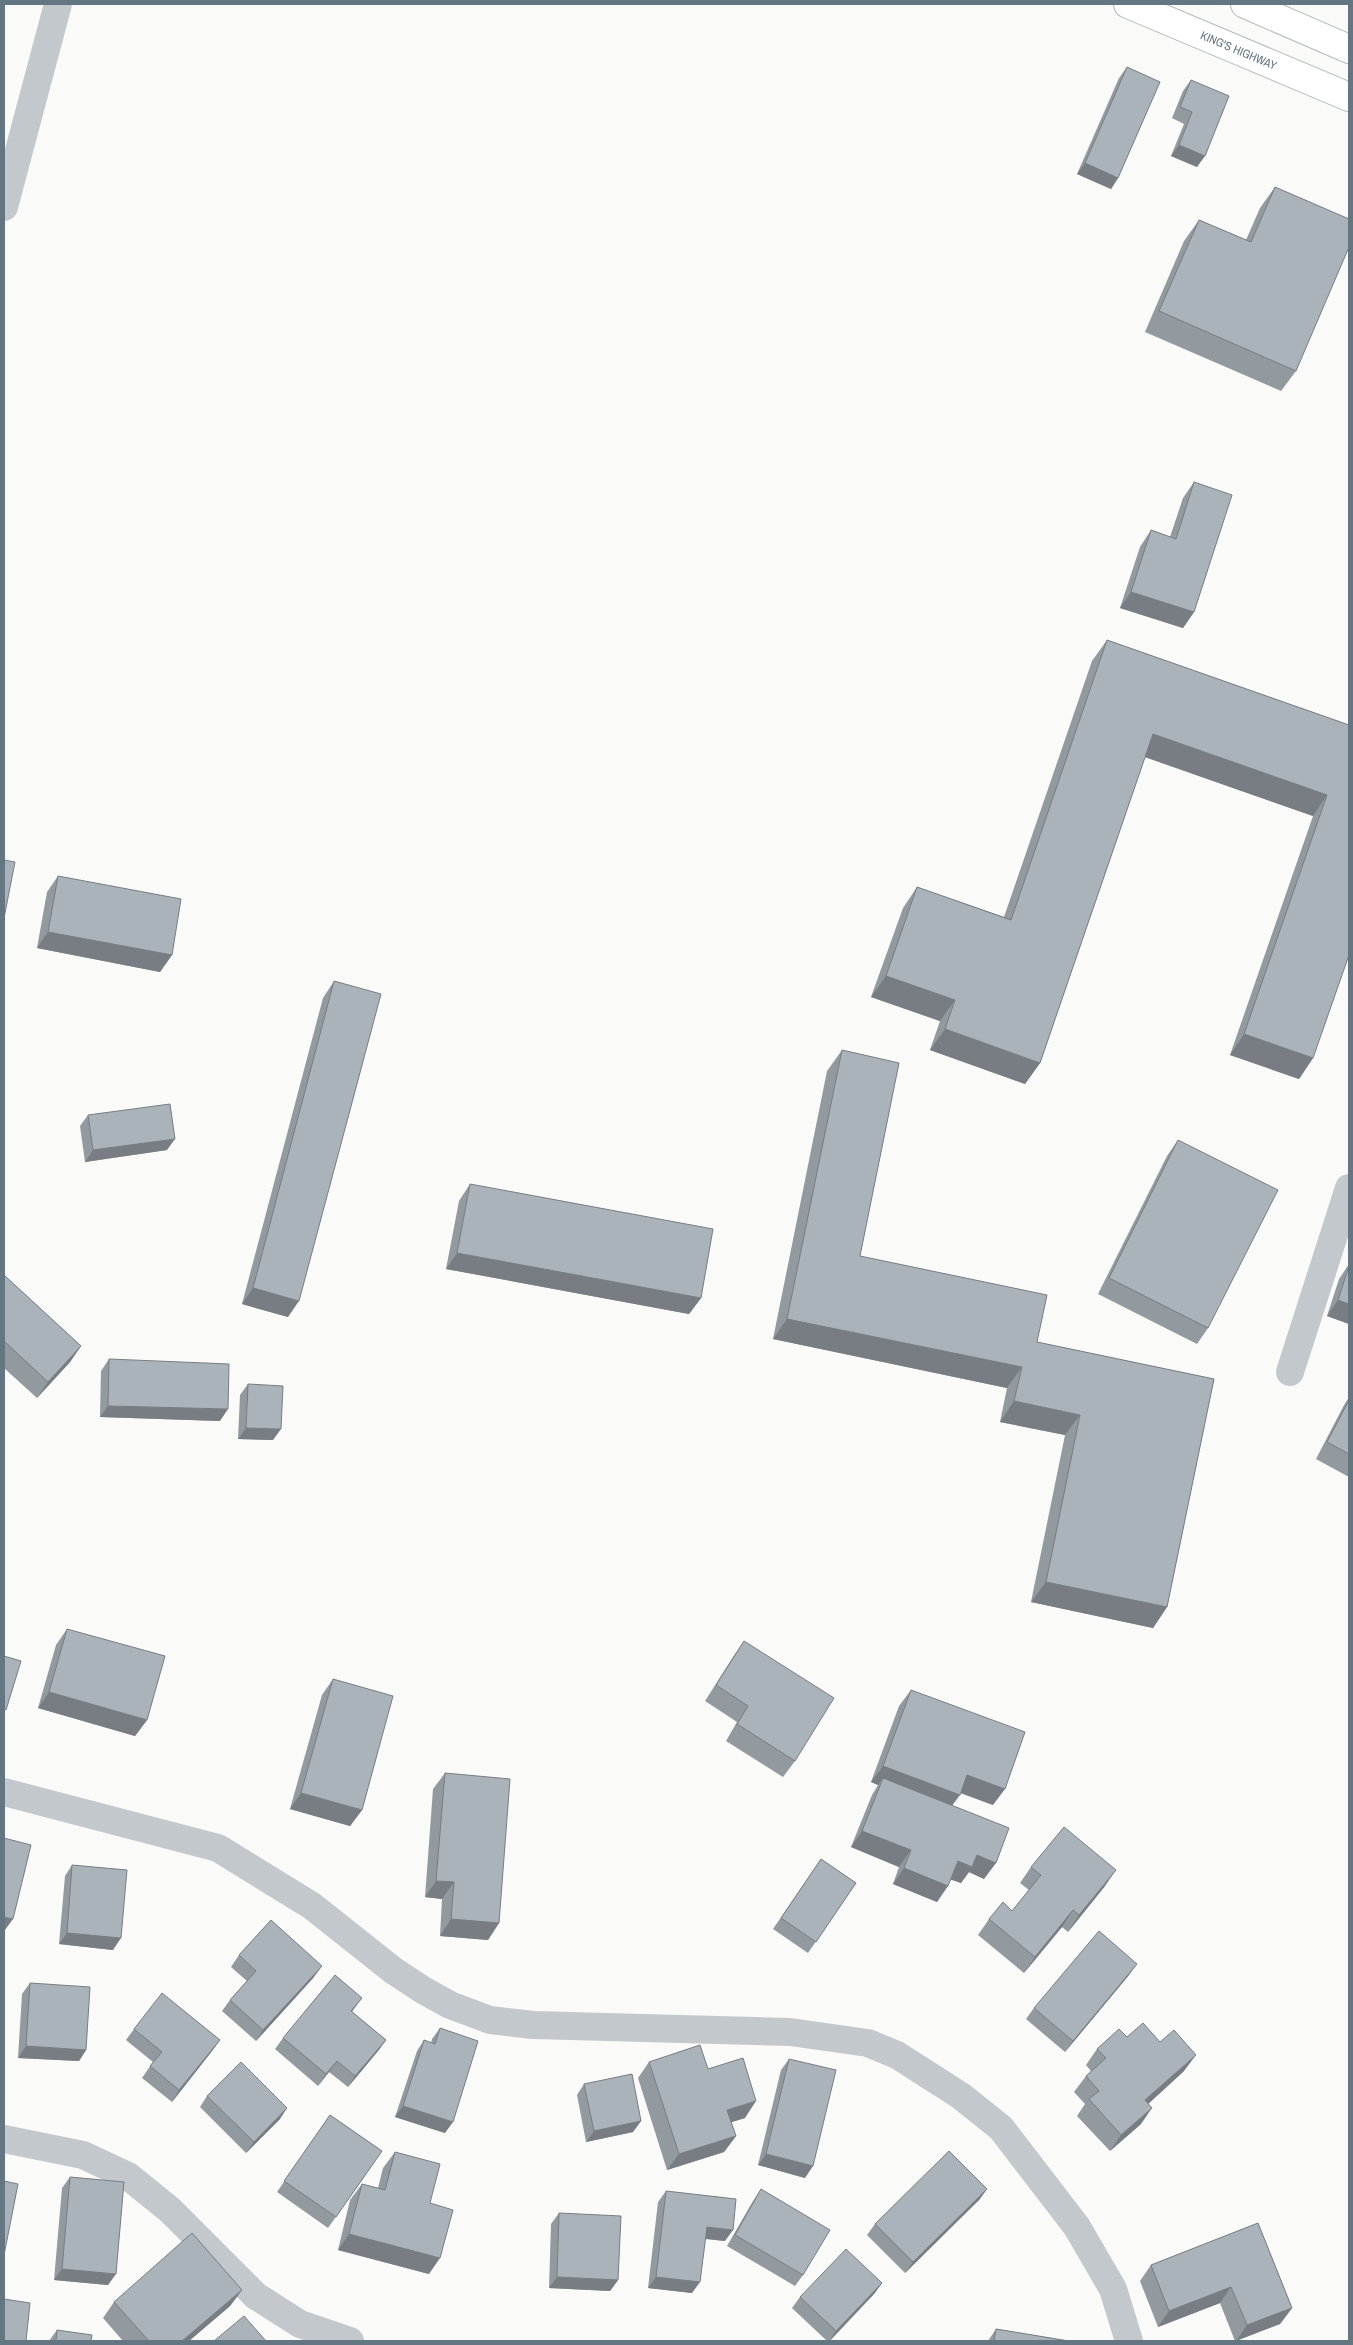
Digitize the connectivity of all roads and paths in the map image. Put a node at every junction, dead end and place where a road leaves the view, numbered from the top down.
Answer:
1 (58, 4) edge
2 (1128, 4) edge
3 (1245, 4) edge
4 (1349, 48) edge
5 (1349, 97) edge
6 (4, 207) edge
7 (1349, 1188) edge
8 (1290, 1372) dead end
9 (4, 1792) edge
10 (4, 2139) edge
11 (350, 2341) edge
12 (1129, 2341) edge

1 - 6 street
2 - 5 highway, KING'S HIGHWAY
3 - 4 highway
7 - 8 street
9 - 12 street
10 - 11 street

